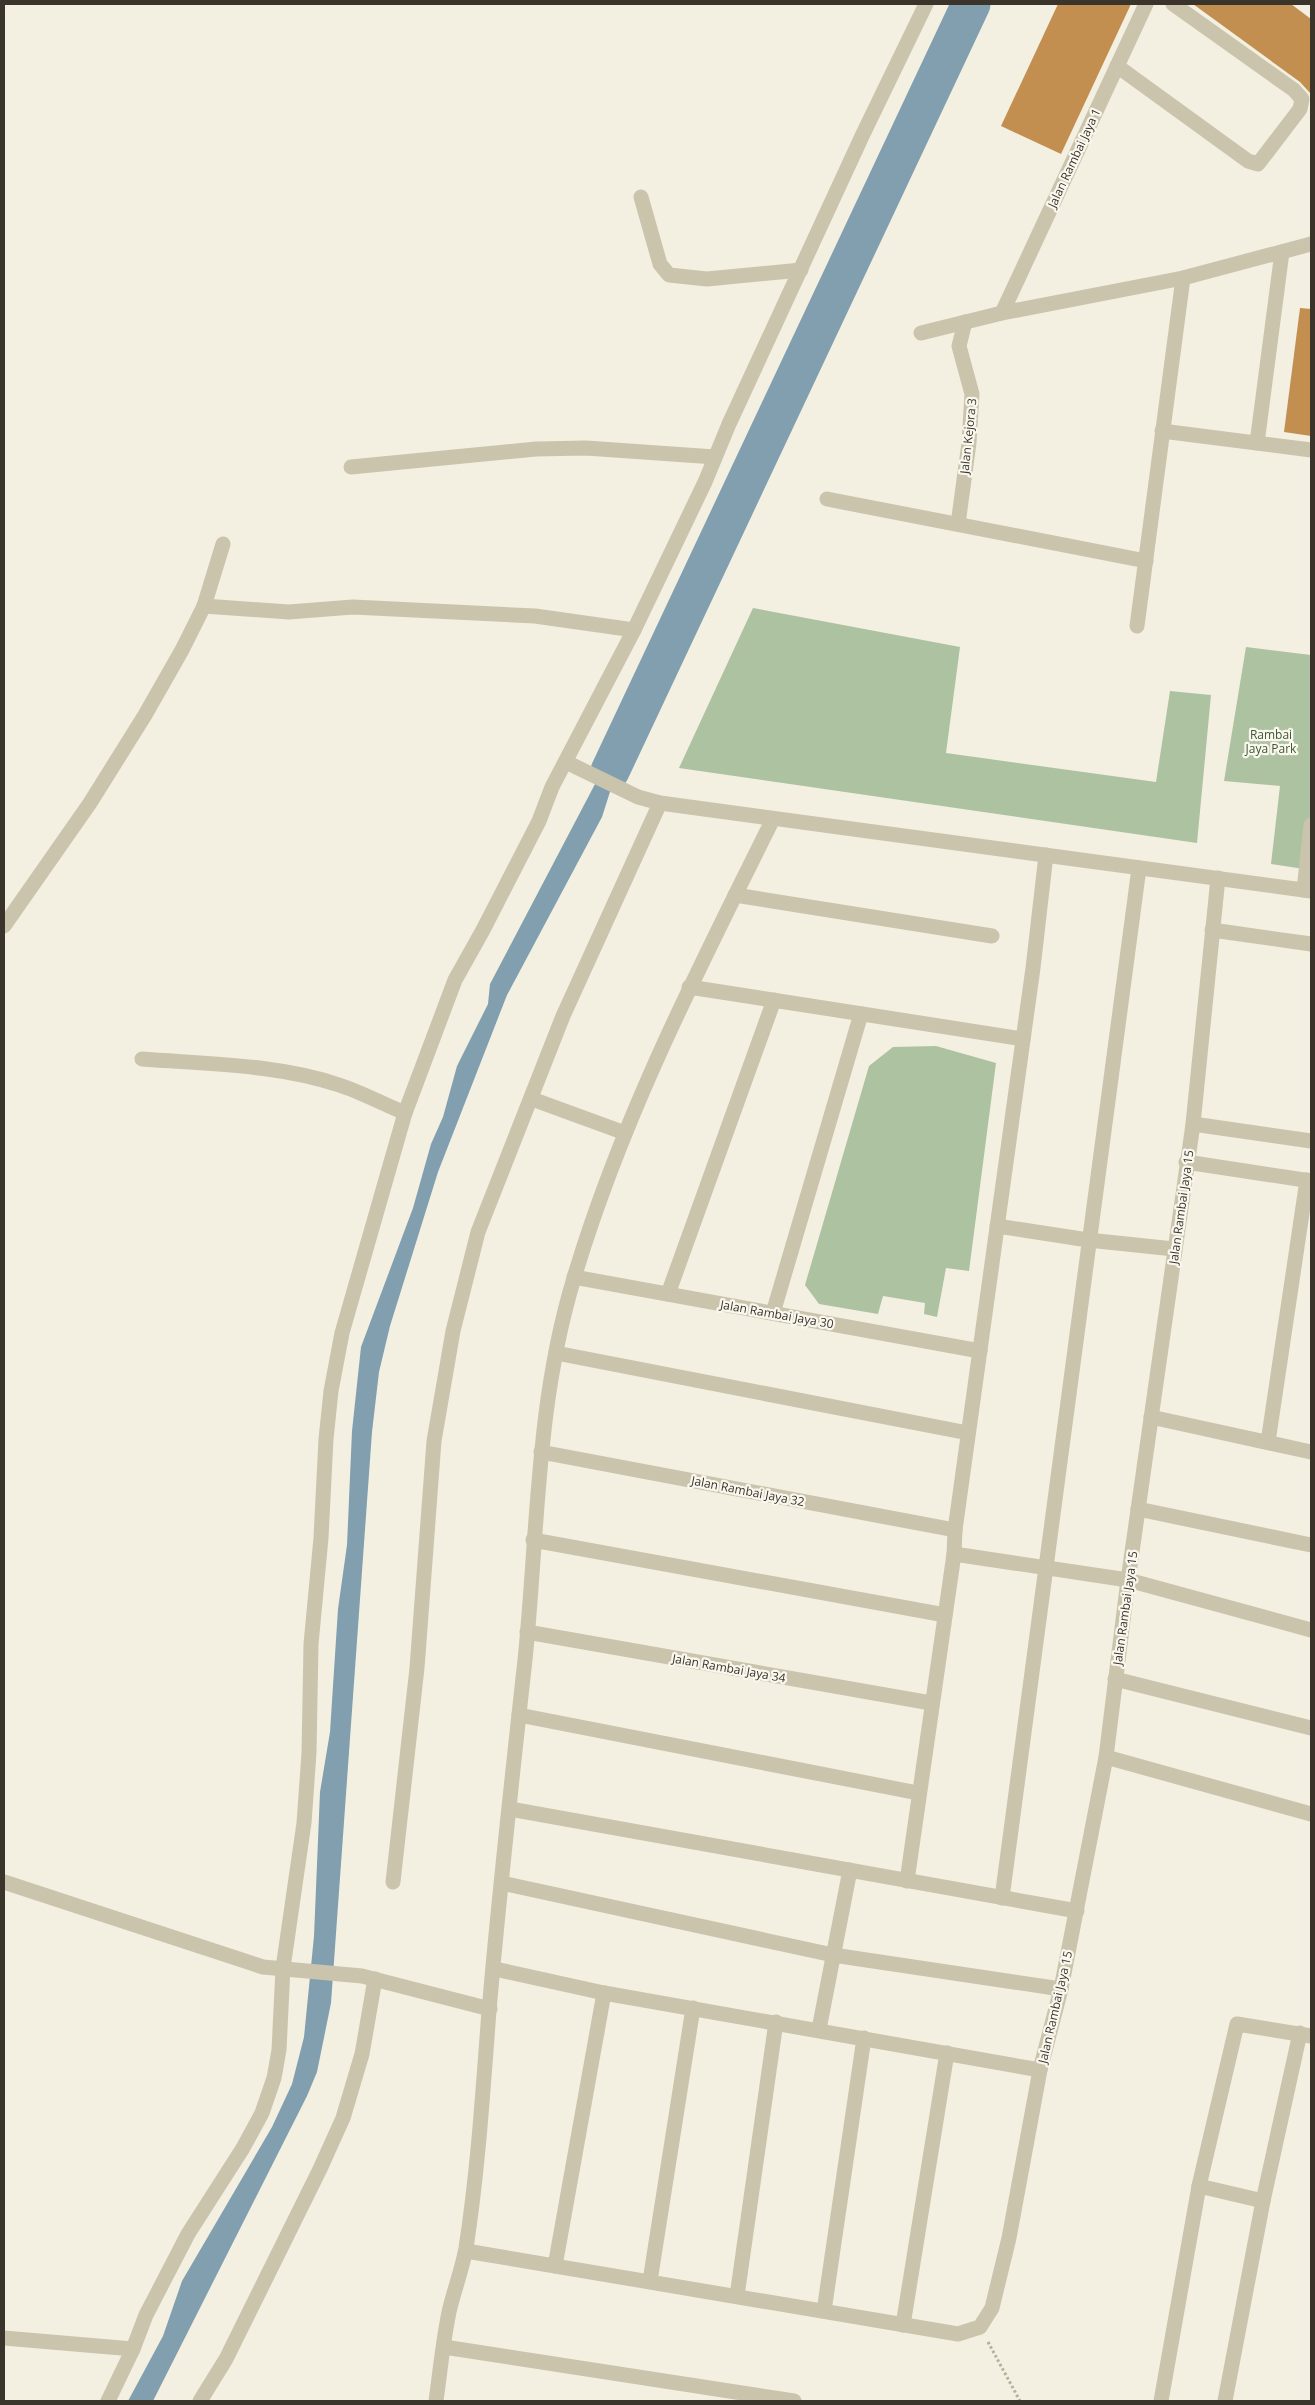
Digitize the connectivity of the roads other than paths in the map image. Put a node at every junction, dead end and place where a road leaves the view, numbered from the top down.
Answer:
1 (926, 4) edge
2 (1146, 4) edge
3 (1173, 4) edge
4 (1117, 66) junction
5 (641, 197) dead end
6 (1311, 244) edge
7 (1282, 252) junction
8 (801, 270) junction
9 (1183, 278) junction
10 (1002, 312) junction
11 (965, 322) junction
12 (921, 333) dead end
13 (1162, 431) junction
14 (1257, 443) junction
15 (1311, 450) edge
16 (715, 457) junction
17 (351, 467) dead end
18 (826, 498) dead end
19 (958, 524) junction
20 (223, 544) dead end
21 (1146, 560) junction
22 (204, 606) junction
23 (1137, 626) dead end
24 (634, 630) junction
25 (566, 762) junction
26 (660, 803) junction
27 (773, 819) junction
28 (1311, 825) edge
29 (1046, 855) junction
30 (1139, 868) junction
31 (1218, 878) junction
32 (1307, 891) edge
33 (735, 896) junction
34 (4, 926) edge
35 (1212, 930) junction
36 (992, 936) dead end
37 (1311, 944) edge
38 (689, 987) junction
39 (774, 1000) junction
40 (861, 1014) junction
41 (1023, 1039) junction
42 (142, 1058) dead end
43 (532, 1099) junction
44 (405, 1113) junction
45 (1193, 1124) junction
46 (625, 1133) junction
47 (1311, 1140) edge
48 (1186, 1162) junction
49 (1309, 1181) edge
50 (997, 1226) junction
51 (1088, 1240) junction
52 (1174, 1249) junction
53 (574, 1277) junction
54 (668, 1294) junction
55 (773, 1313) junction
56 (980, 1351) junction
57 (556, 1353) junction
58 (1151, 1416) junction
59 (968, 1433) junction
60 (1268, 1442) junction
61 (541, 1452) junction
62 (1311, 1452) edge
63 (1138, 1509) junction
64 (955, 1530) junction
65 (533, 1540) junction
66 (1311, 1545) edge
67 (954, 1554) junction
68 (1045, 1566) junction
69 (1128, 1580) junction
70 (945, 1615) junction
71 (1311, 1630) edge
72 (528, 1632) junction
73 (1115, 1679) junction
74 (931, 1703) junction
75 (519, 1715) junction
76 (1311, 1728) edge
77 (1106, 1757) junction
78 (918, 1793) junction
79 (510, 1809) junction
80 (1311, 1814) edge
81 (850, 1870) junction
82 (907, 1881) junction
83 (4, 1882) edge
84 (393, 1882) dead end
85 (502, 1883) junction
86 (1002, 1898) junction
87 (1077, 1911) junction
88 (833, 1955) junction
89 (283, 1968) junction
90 (494, 1969) junction
91 (368, 1978) junction
92 (1061, 1989) junction
93 (604, 1993) junction
94 (693, 2008) junction
95 (490, 2009) junction
96 (776, 2022) junction
97 (819, 2029) junction
98 (1306, 2034) edge
99 (864, 2038) junction
100 (947, 2053) junction
101 (1040, 2070) junction
102 (1199, 2186) junction
103 (1264, 2201) junction
104 (466, 2251) junction
105 (555, 2266) junction
106 (650, 2281) junction
107 (737, 2296) junction
108 (824, 2310) junction
109 (903, 2326) junction
110 (4, 2338) edge
111 (444, 2347) junction
112 (133, 2349) junction
113 (108, 2401) edge
114 (200, 2401) edge
115 (436, 2401) edge
116 (794, 2401) edge
117 (1161, 2401) edge
118 (1225, 2401) edge

1 - 8 street
2 - 4 street, Jalan Rambai Jaya 1
3 - 4 street
4 - 10 street, Jalan Rambai Jaya 1
5 - 8 street
6 - 7 street
7 - 9 street
7 - 14 street
8 - 16 street
9 - 10 street
9 - 13 street
10 - 11 street
11 - 12 street
11 - 19 street, Jalan Kejora 3
13 - 14 street
13 - 21 street
14 - 15 street
16 - 17 street
16 - 24 street
18 - 19 street
19 - 21 street
20 - 22 street
21 - 23 street
22 - 24 street
22 - 34 street
24 - 25 street
25 - 26 street
25 - 44 street
26 - 27 street
26 - 43 street
27 - 29 street
27 - 33 street
28 - 32 street
29 - 30 street
29 - 41 street
30 - 31 street
30 - 51 street
31 - 32 street
31 - 35 street, Jalan Rambai Jaya 15
33 - 36 street
33 - 38 street
35 - 37 street
35 - 45 street, Jalan Rambai Jaya 15
38 - 39 street
38 - 46 street
39 - 40 street
39 - 54 street
40 - 41 street
40 - 55 street
41 - 50 street
42 - 44 street
43 - 46 street
43 - 84 street
44 - 89 street
45 - 47 street
45 - 48 street, Jalan Rambai Jaya 15
46 - 53 street
48 - 49 street
48 - 52 street, Jalan Rambai Jaya 15
49 - 60 street
50 - 51 street
50 - 56 street
51 - 52 street
51 - 68 street
52 - 58 street, Jalan Rambai Jaya 15
53 - 54 street, Jalan Rambai Jaya 30
53 - 57 street
54 - 55 street, Jalan Rambai Jaya 30
55 - 56 street, Jalan Rambai Jaya 30
56 - 59 street
57 - 59 street
57 - 61 street
58 - 60 street
58 - 63 street, Jalan Rambai Jaya 15
59 - 64 street
60 - 62 street
61 - 64 street, Jalan Rambai Jaya 32
61 - 65 street
63 - 66 street
63 - 69 street, Jalan Rambai Jaya 15
64 - 67 street
65 - 70 street
65 - 72 street
67 - 68 street
67 - 70 street
68 - 69 street
68 - 86 street
69 - 71 street
69 - 73 street, Jalan Rambai Jaya 15
70 - 74 street
72 - 74 street, Jalan Rambai Jaya 34
72 - 75 street
73 - 76 street
73 - 77 street, Jalan Rambai Jaya 15
74 - 78 street
75 - 78 street
75 - 79 street
77 - 80 street
77 - 87 street, Jalan Rambai Jaya 15
78 - 82 street
79 - 81 street
79 - 85 street
81 - 82 street
81 - 88 street
82 - 86 street
83 - 89 street
85 - 88 street
85 - 90 street
86 - 87 street
87 - 92 street, Jalan Rambai Jaya 15
88 - 92 street
88 - 97 street
89 - 91 street
89 - 112 street
90 - 93 street
90 - 95 street
91 - 95 street
91 - 114 street
92 - 101 street, Jalan Rambai Jaya 15
93 - 94 street
93 - 105 street
94 - 96 street
94 - 106 street
95 - 104 street
96 - 97 street
96 - 107 street
97 - 99 street
98 - 102 street
98 - 103 street
99 - 100 street
99 - 108 street
100 - 101 street
100 - 109 street
101 - 109 street, Jalan Rambai Jaya 15
102 - 103 street
102 - 117 street
103 - 118 street
104 - 105 street
104 - 111 street
105 - 106 street
106 - 107 street
107 - 108 street
108 - 109 street
110 - 112 street
111 - 115 street
111 - 116 street
112 - 113 street

